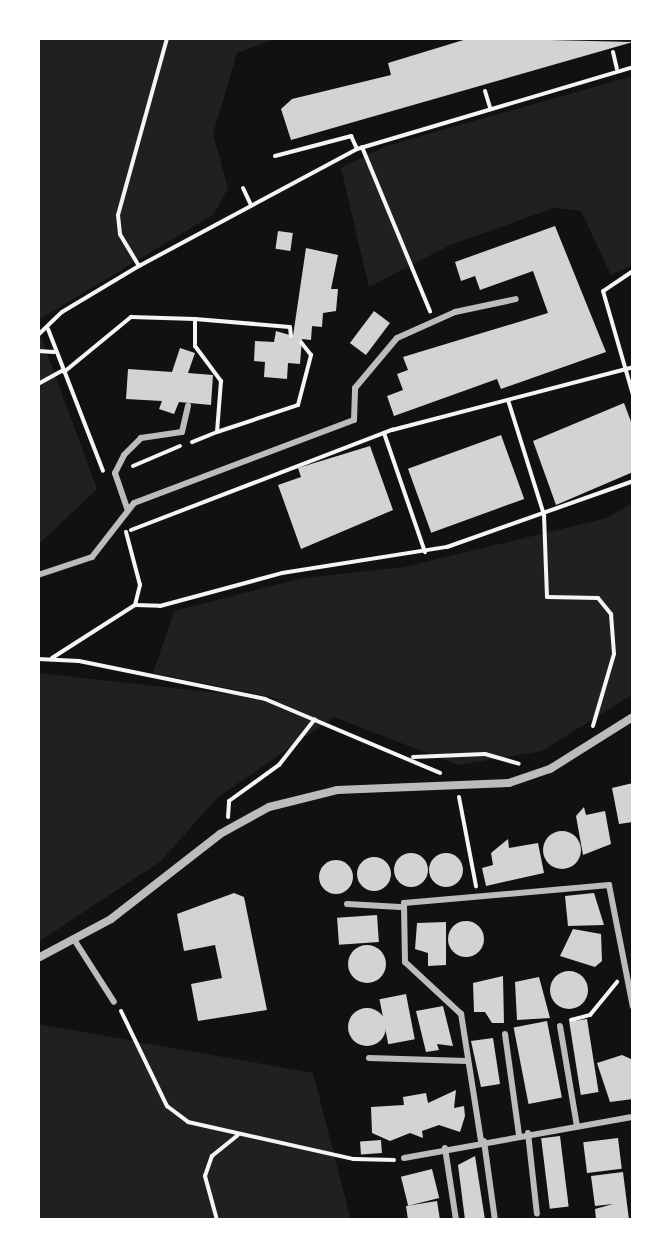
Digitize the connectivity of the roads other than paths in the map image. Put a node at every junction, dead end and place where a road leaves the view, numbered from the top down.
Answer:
1 (516, 299) dead end
2 (188, 406) dead end
3 (127, 508) junction
4 (38, 575) edge
5 (633, 717) edge
6 (347, 904) dead end
7 (400, 907) junction
8 (75, 941) junction
9 (38, 958) edge
10 (114, 1002) road end
11 (633, 1007) edge
12 (560, 1026) road end
13 (505, 1034) dead end
14 (369, 1058) dead end
15 (467, 1061) junction
16 (633, 1117) edge
17 (577, 1126) junction
18 (528, 1133) junction
19 (519, 1135) junction
20 (482, 1141) junction
21 (445, 1148) junction
22 (404, 1158) road end
23 (537, 1214) dead end
24 (456, 1220) edge
25 (495, 1220) edge

1 - 3 lane
2 - 3 lane
3 - 4 lane
5 - 8 street
6 - 7 lane
7 - 11 lane
7 - 15 lane
8 - 9 street
8 - 10 lane
12 - 17 lane
13 - 19 lane
14 - 15 lane
15 - 20 lane
16 - 17 lane
17 - 18 lane
18 - 19 lane
18 - 23 lane
19 - 20 lane
20 - 21 lane
20 - 25 lane
21 - 22 lane
21 - 24 lane

